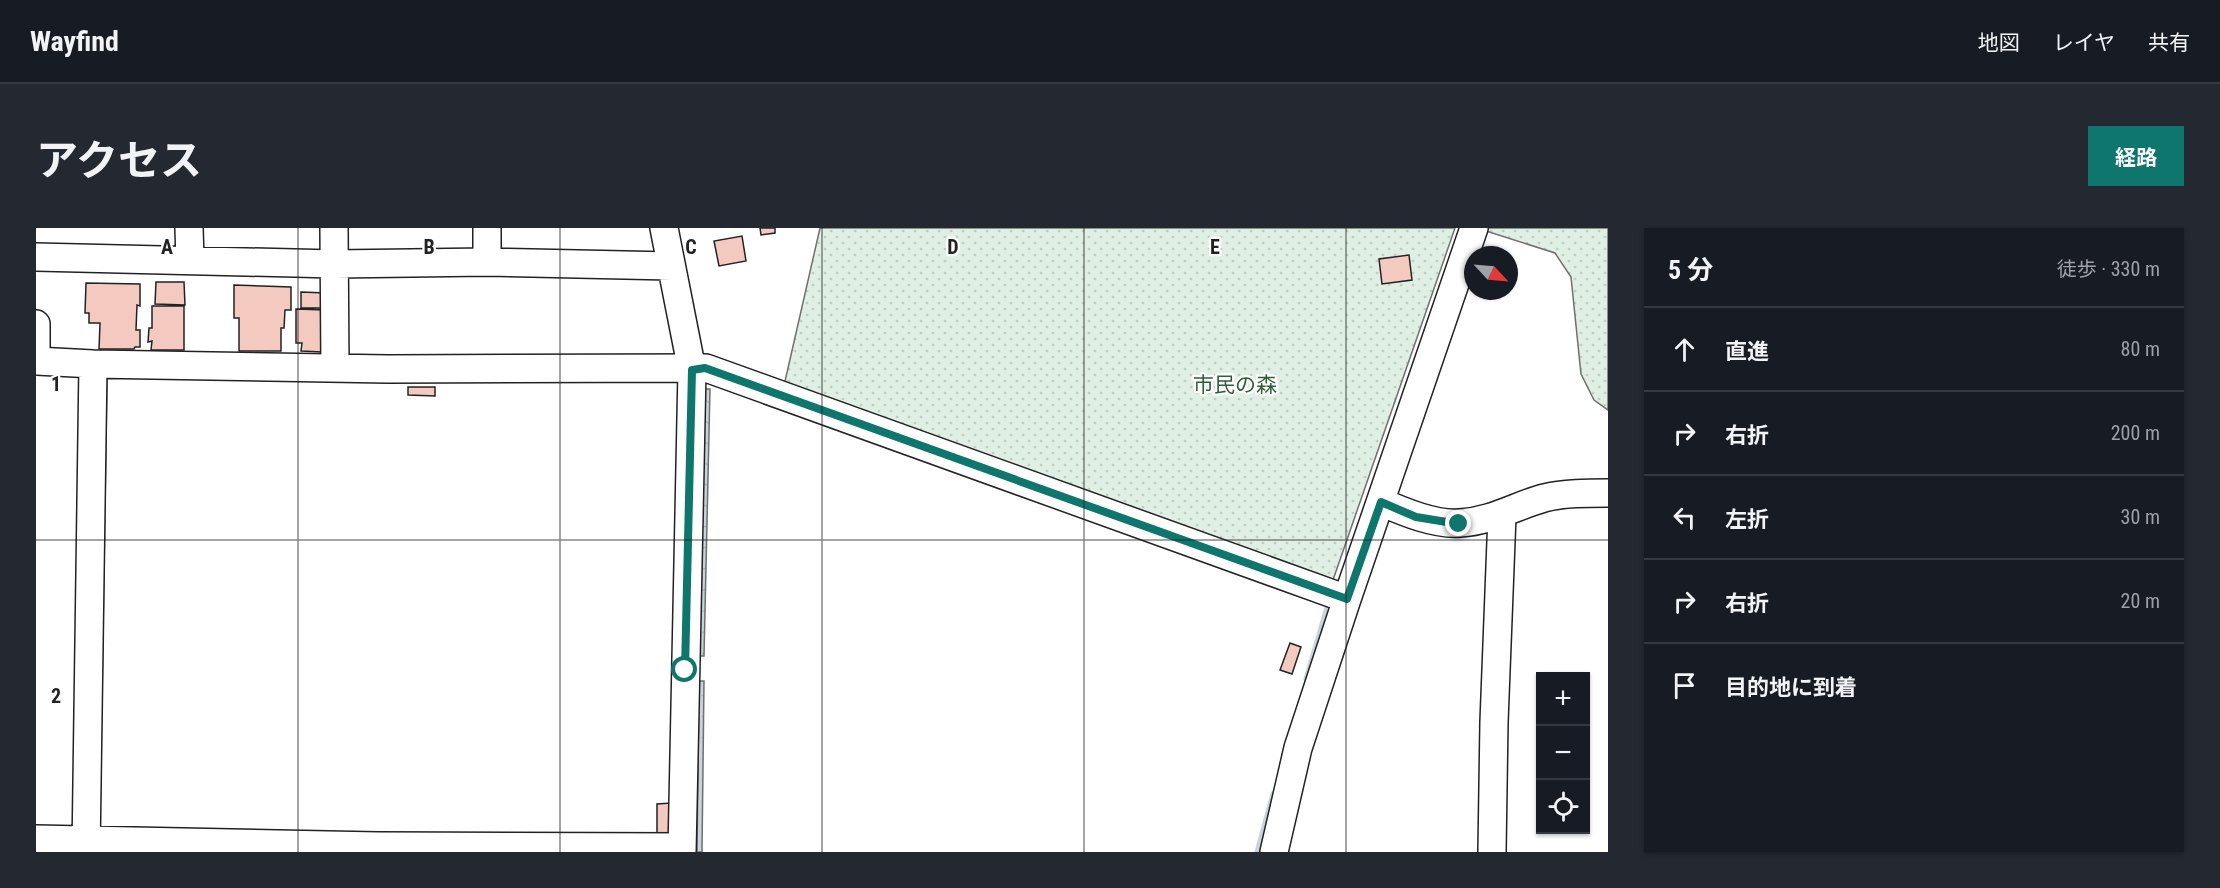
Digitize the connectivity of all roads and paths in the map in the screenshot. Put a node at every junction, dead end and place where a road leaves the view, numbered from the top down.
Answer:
1 (189, 228) edge
2 (334, 228) edge
3 (487, 228) edge
4 (664, 228) edge
5 (1474, 228) edge
6 (36, 257) edge
7 (190, 260) junction
8 (487, 262) junction
9 (335, 264) junction
10 (671, 266) junction
11 (36, 324) edge
12 (36, 361) edge
13 (93, 364) junction
14 (335, 368) junction
15 (692, 370) junction
16 (1608, 493) edge
17 (1381, 502) junction
18 (1502, 515) junction
19 (1347, 599) junction
20 (36, 839) edge
21 (87, 846) edge
22 (682, 850) edge
23 (1274, 852) edge
24 (1492, 852) edge

1 - 7 street
2 - 9 street
3 - 8 street
4 - 10 street
5 - 17 street
6 - 7 street
7 - 9 street
8 - 9 street
8 - 10 street
9 - 14 street
10 - 15 street
11 - 12 street
12 - 13 street
13 - 14 street
13 - 21 street
14 - 15 street
15 - 19 street
15 - 22 street
16 - 18 street
17 - 18 street
17 - 19 street
18 - 24 street
19 - 23 street
20 - 21 street
21 - 22 street

